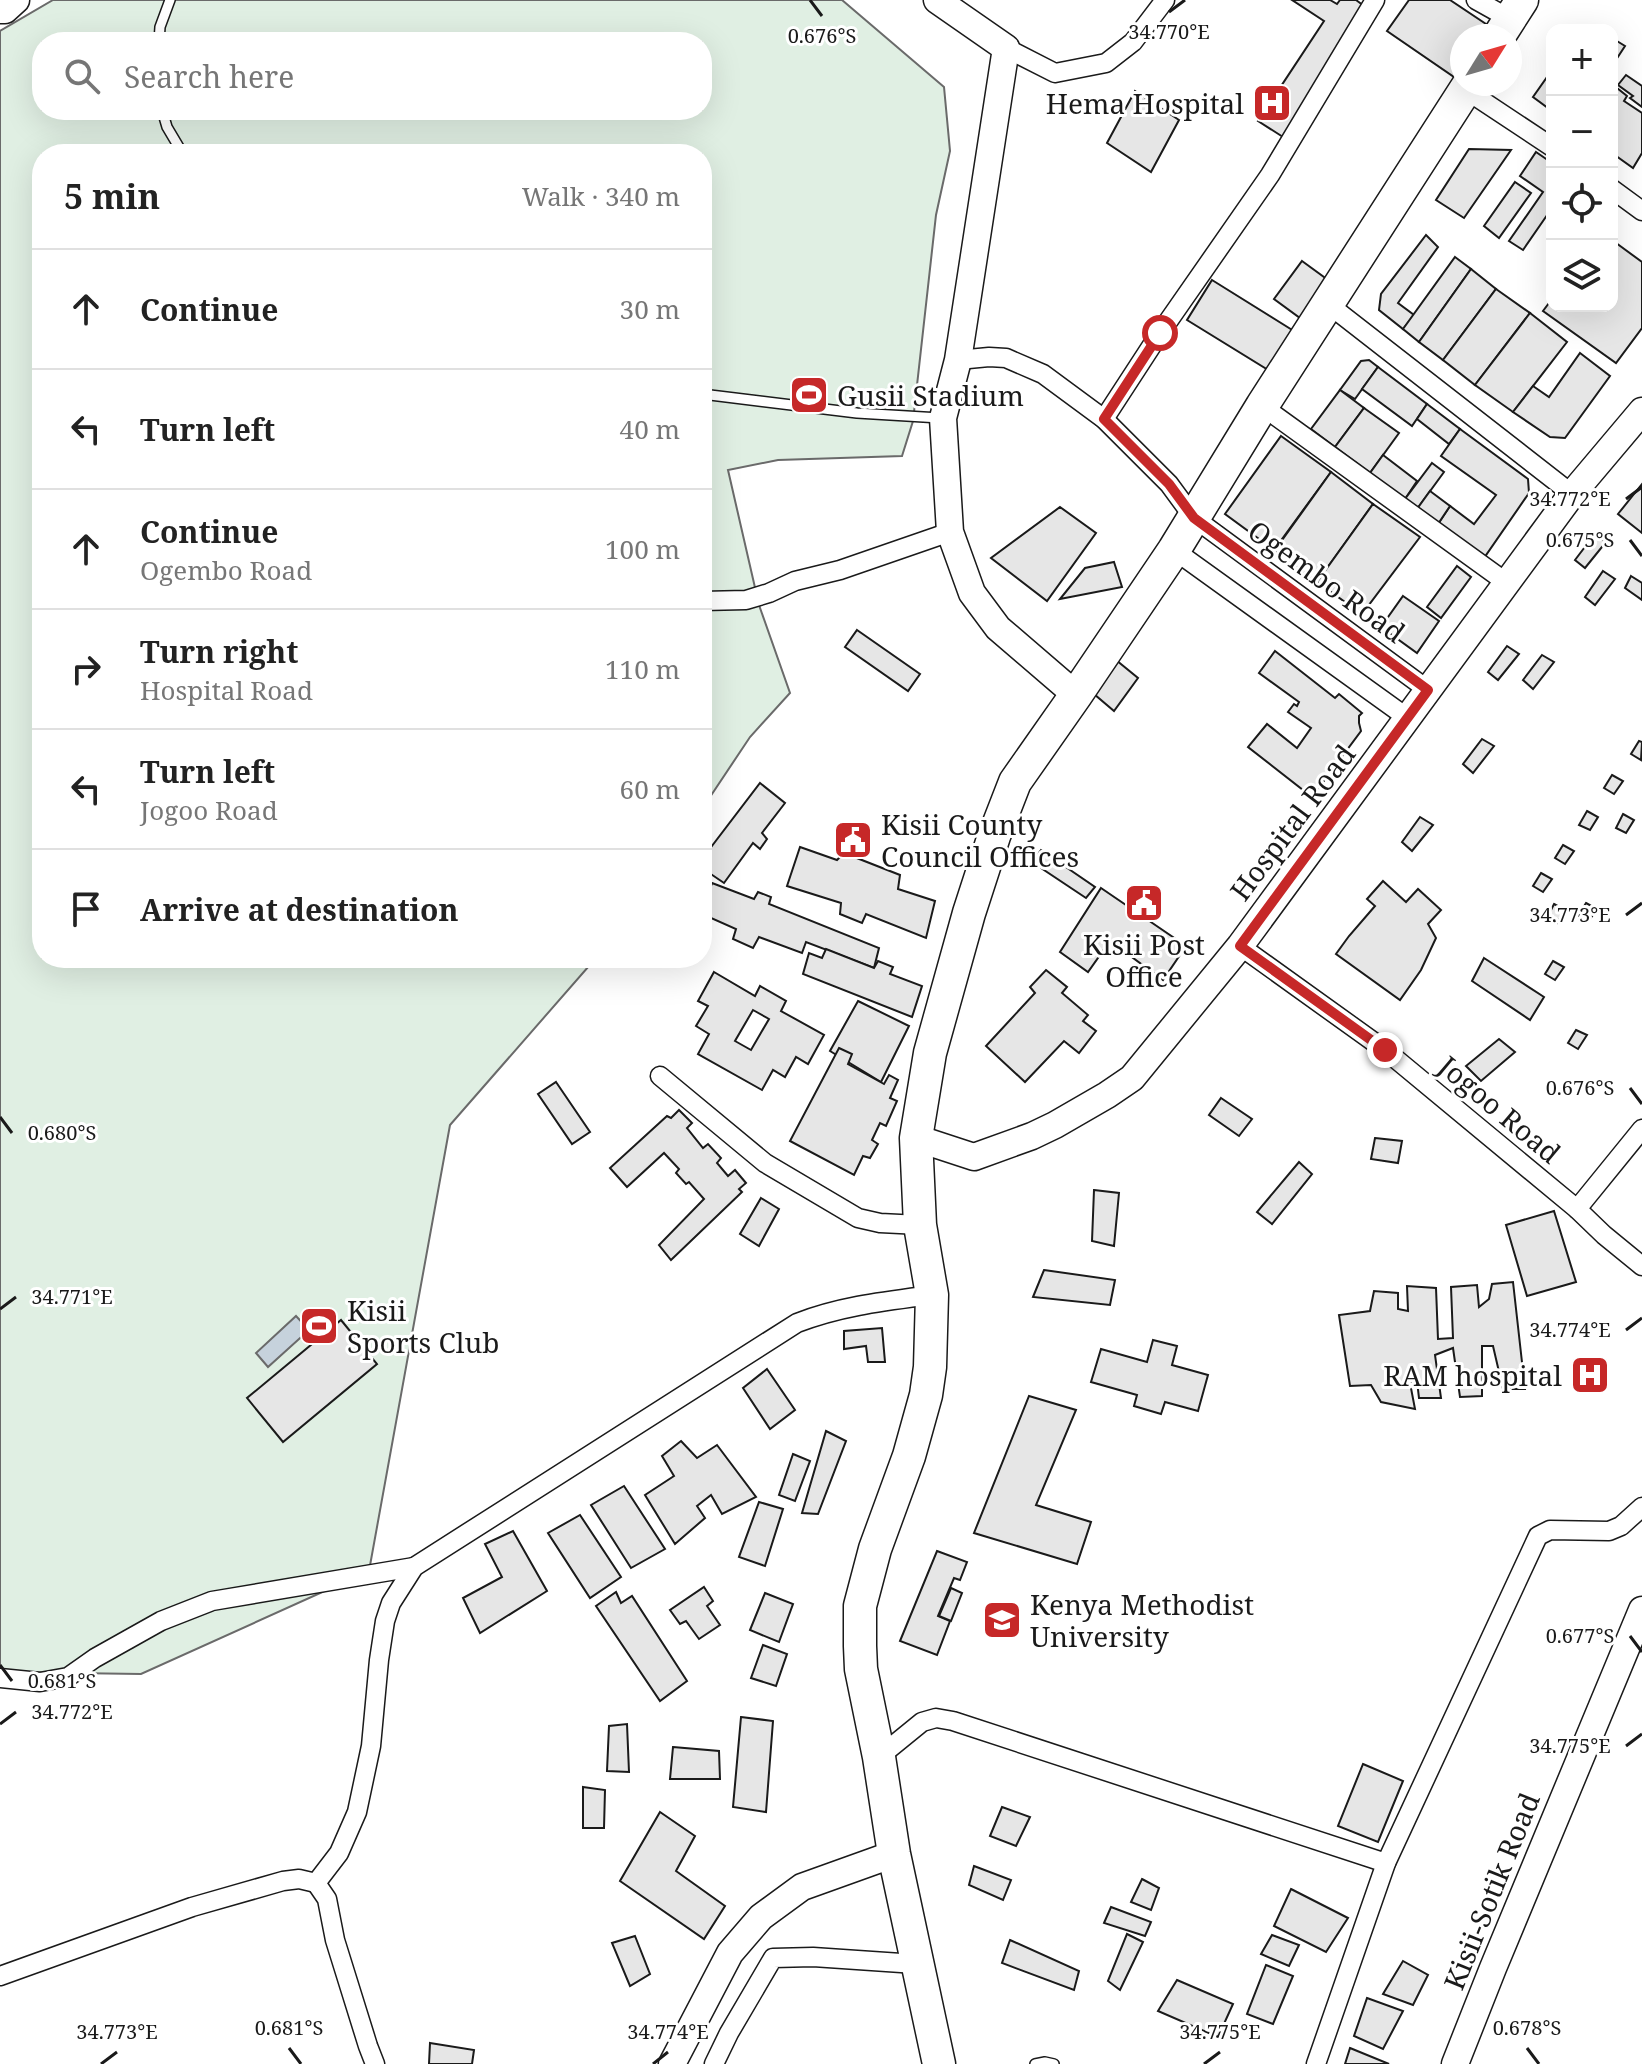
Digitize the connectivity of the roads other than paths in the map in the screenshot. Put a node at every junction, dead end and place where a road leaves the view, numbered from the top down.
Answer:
1 (16, 0) edge
2 (170, 0) edge
3 (937, 0) edge
4 (1165, 0) edge
5 (1375, 0) edge
6 (1476, 0) edge
7 (0, 10) edge
8 (1510, 18) edge
9 (160, 32) edge
10 (1006, 48) junction
11 (1462, 96) edge
12 (1481, 96) edge
13 (165, 120) edge
14 (1546, 143) edge
15 (177, 144) edge
16 (1618, 193) edge
17 (1642, 211) edge
18 (1328, 304) junction
19 (958, 360) junction
20 (712, 395) edge
21 (1262, 406) junction
22 (1642, 411) edge
23 (943, 418) junction
24 (1104, 419) junction
25 (1572, 494) junction
26 (1185, 505) junction
27 (950, 532) junction
28 (1174, 550) junction
29 (1507, 583) junction
30 (712, 602) edge
31 (1428, 690) junction
32 (1076, 695) junction
33 (1409, 719) junction
34 (1240, 946) junction
35 (660, 1076) dead end
36 (1642, 1129) edge
37 (916, 1138) junction
38 (1577, 1209) junction
39 (920, 1225) junction
40 (1642, 1266) edge
41 (932, 1295) junction
42 (1642, 1507) edge
43 (414, 1567) junction
44 (1642, 1610) edge
45 (0, 1678) edge
46 (879, 1757) junction
47 (894, 1854) junction
48 (1386, 1863) junction
49 (316, 1883) junction
50 (916, 1964) junction
51 (0, 1976) edge
52 (943, 2063) edge
53 (375, 2064) edge
54 (672, 2064) edge
55 (714, 2064) edge
56 (1035, 2064) edge
57 (1054, 2064) edge
58 (1316, 2064) edge
59 (1455, 2064) edge

1 - 7 street
2 - 9 lane
3 - 10 street
4 - 10 street
5 - 24 street
6 - 8 street
10 - 19 street
11 - 18 highway
12 - 14 street
13 - 15 lane
16 - 17 street
18 - 21 highway
18 - 25 street
19 - 23 street
19 - 24 street, Ogembo Road
20 - 23 lane
21 - 26 highway
21 - 29 street
22 - 25 street, Hospital Road
23 - 27 street
24 - 26 street, Ogembo Road
25 - 29 street, Hospital Road
26 - 28 highway
26 - 31 street, Ogembo Road
27 - 30 street
27 - 32 street
28 - 32 highway
28 - 33 street
29 - 31 street, Hospital Road
31 - 33 street, Hospital Road
32 - 37 highway
33 - 34 street, Hospital Road
34 - 37 street, Hospital Road
34 - 38 street, Jogoo Road
35 - 39 street
36 - 38 street
37 - 39 highway
38 - 40 street, Jogoo Road
39 - 41 highway
41 - 43 street
41 - 46 highway
42 - 48 street
43 - 45 street
43 - 49 street
44 - 59 street, Kisii-Sotik Road
46 - 47 highway
46 - 48 street
47 - 50 highway
47 - 54 street
48 - 58 street
49 - 51 street
49 - 53 street
50 - 52 highway
50 - 55 street
56 - 57 lane

